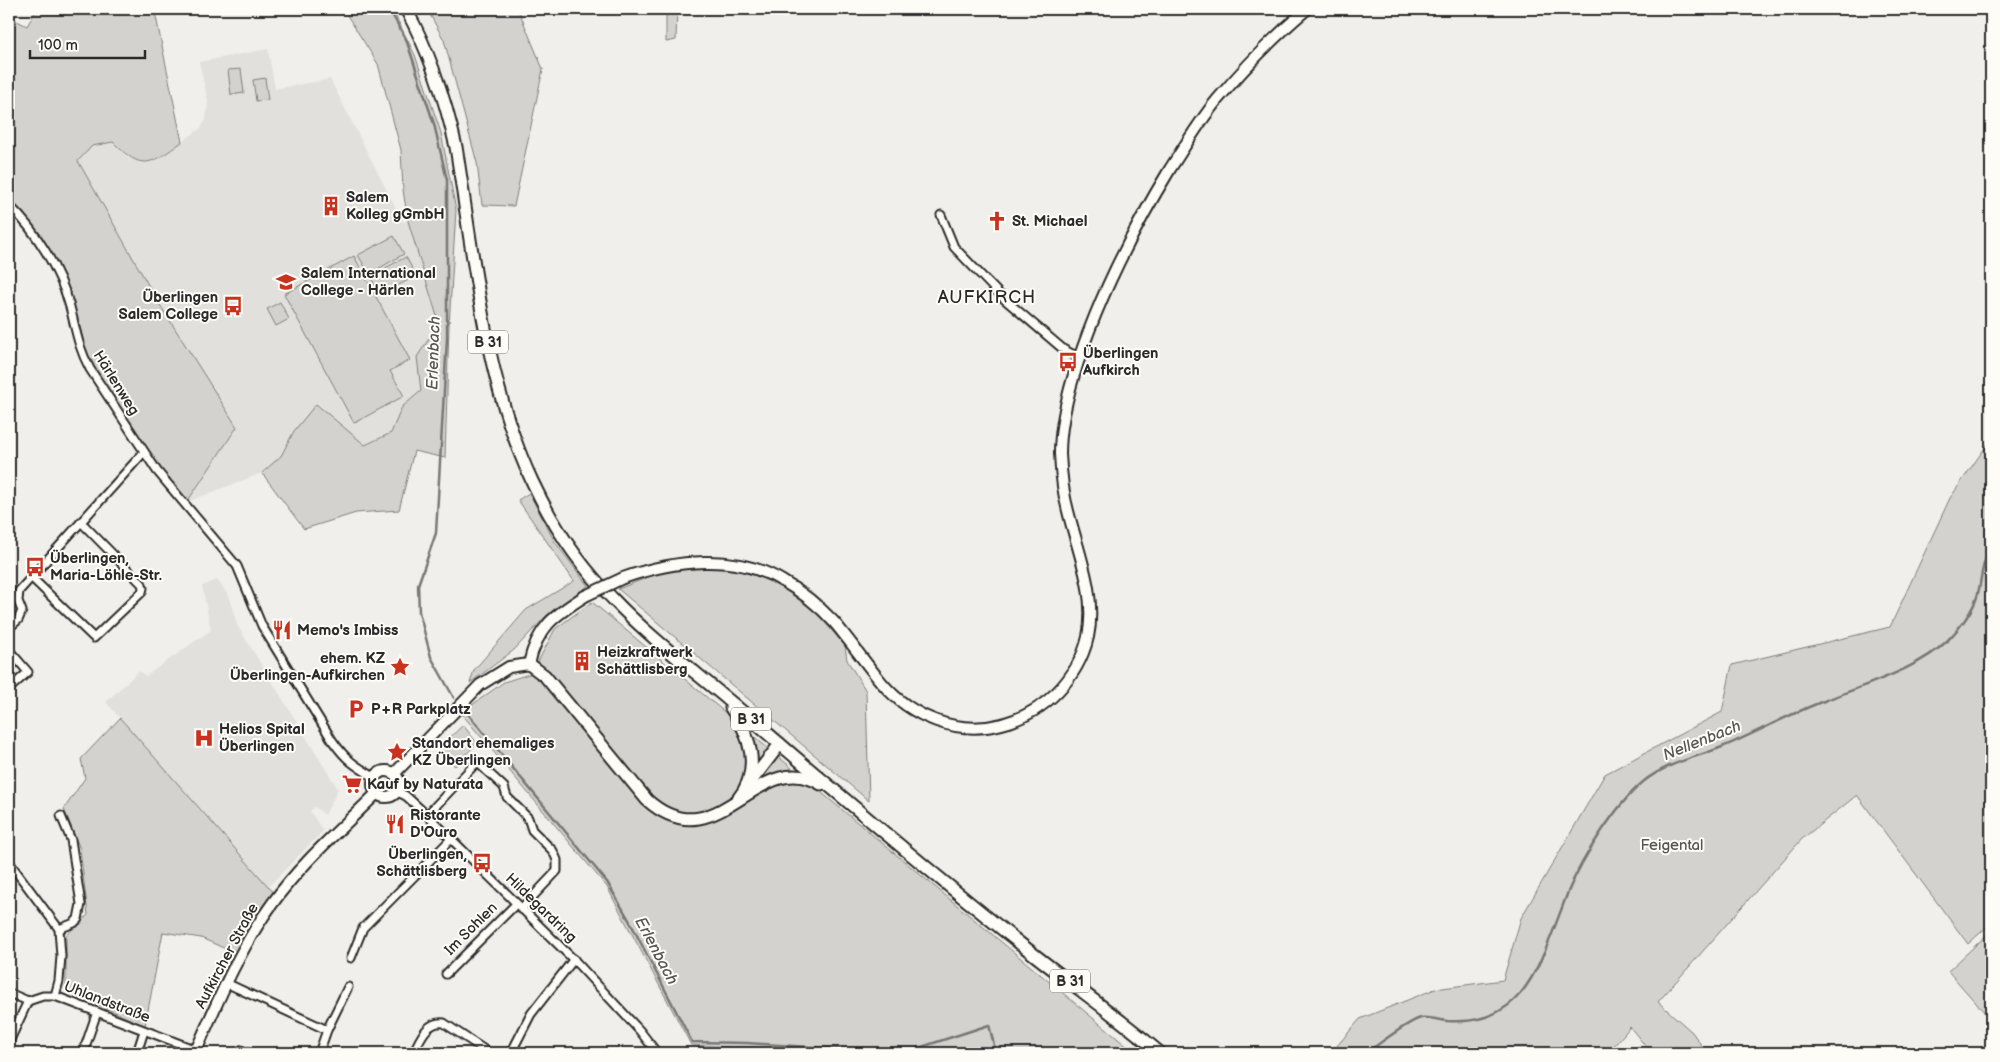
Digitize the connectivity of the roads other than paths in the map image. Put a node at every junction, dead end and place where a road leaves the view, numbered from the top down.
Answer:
1 (406, 9) edge
2 (1307, 9) edge
3 (9, 205) edge
4 (941, 215) dead end
5 (1080, 358) junction
6 (144, 452) junction
7 (81, 522) junction
8 (31, 577) junction
9 (9, 628) edge
10 (9, 650) edge
11 (528, 664) junction
12 (9, 689) edge
13 (721, 694) junction
14 (783, 747) junction
15 (394, 774) junction
16 (374, 777) junction
17 (396, 791) junction
18 (377, 793) junction
19 (745, 793) junction
20 (841, 797) junction
21 (427, 815) junction
22 (61, 816) dead end
23 (452, 838) junction
24 (9, 862) edge
25 (518, 906) junction
26 (59, 929) junction
27 (351, 958) dead end
28 (574, 960) junction
29 (446, 974) dead end
30 (226, 984) junction
31 (348, 987) dead end
32 (9, 993) edge
33 (55, 996) junction
34 (28, 1002) junction
35 (97, 1012) junction
36 (327, 1030) junction
37 (144, 1031) junction
38 (9, 1042) edge
39 (195, 1052) edge
40 (83, 1053) edge
41 (137, 1053) edge
42 (239, 1053) edge
43 (247, 1053) edge
44 (319, 1053) edge
45 (413, 1053) edge
46 (489, 1053) edge
47 (511, 1053) edge
48 (657, 1053) edge
49 (1160, 1053) edge

1 - 13 main road, B 31
2 - 5 street
3 - 6 street, Härlenweg
4 - 5 street
5 - 11 street, bridge
6 - 7 street
6 - 16 street, Härlenweg
7 - 8 street
7 - 8 street
8 - 9 street
10 - 12 street
11 - 15 street
11 - 19 main road
13 - 14 main road, B 31
13 - 19 main road
14 - 19 main road
14 - 20 main road, B 31
15 - 16 street
15 - 17 street
16 - 18 street
17 - 18 street
17 - 21 street, Hildegardring
18 - 30 street, Aufkircher Straße
19 - 20 main road
20 - 49 main road, B 31
21 - 23 street, Hildegardring
21 - 25 street, Im Sohlen
22 - 26 street
23 - 25 street, Hildegardring
23 - 27 street
24 - 26 street
25 - 28 street, Hildegardring
25 - 29 street, Im Sohlen
26 - 33 street
28 - 47 street
28 - 48 street, Hildegardring
30 - 36 street
30 - 39 street, Aufkircher Straße
31 - 36 street
32 - 34 street
33 - 34 street, Uhlandstraße
33 - 35 street, Uhlandstraße
34 - 38 street
35 - 37 street, Uhlandstraße
35 - 40 street
36 - 44 street
37 - 39 street, Uhlandstraße
37 - 41 street
42 - 43 street
45 - 46 street

